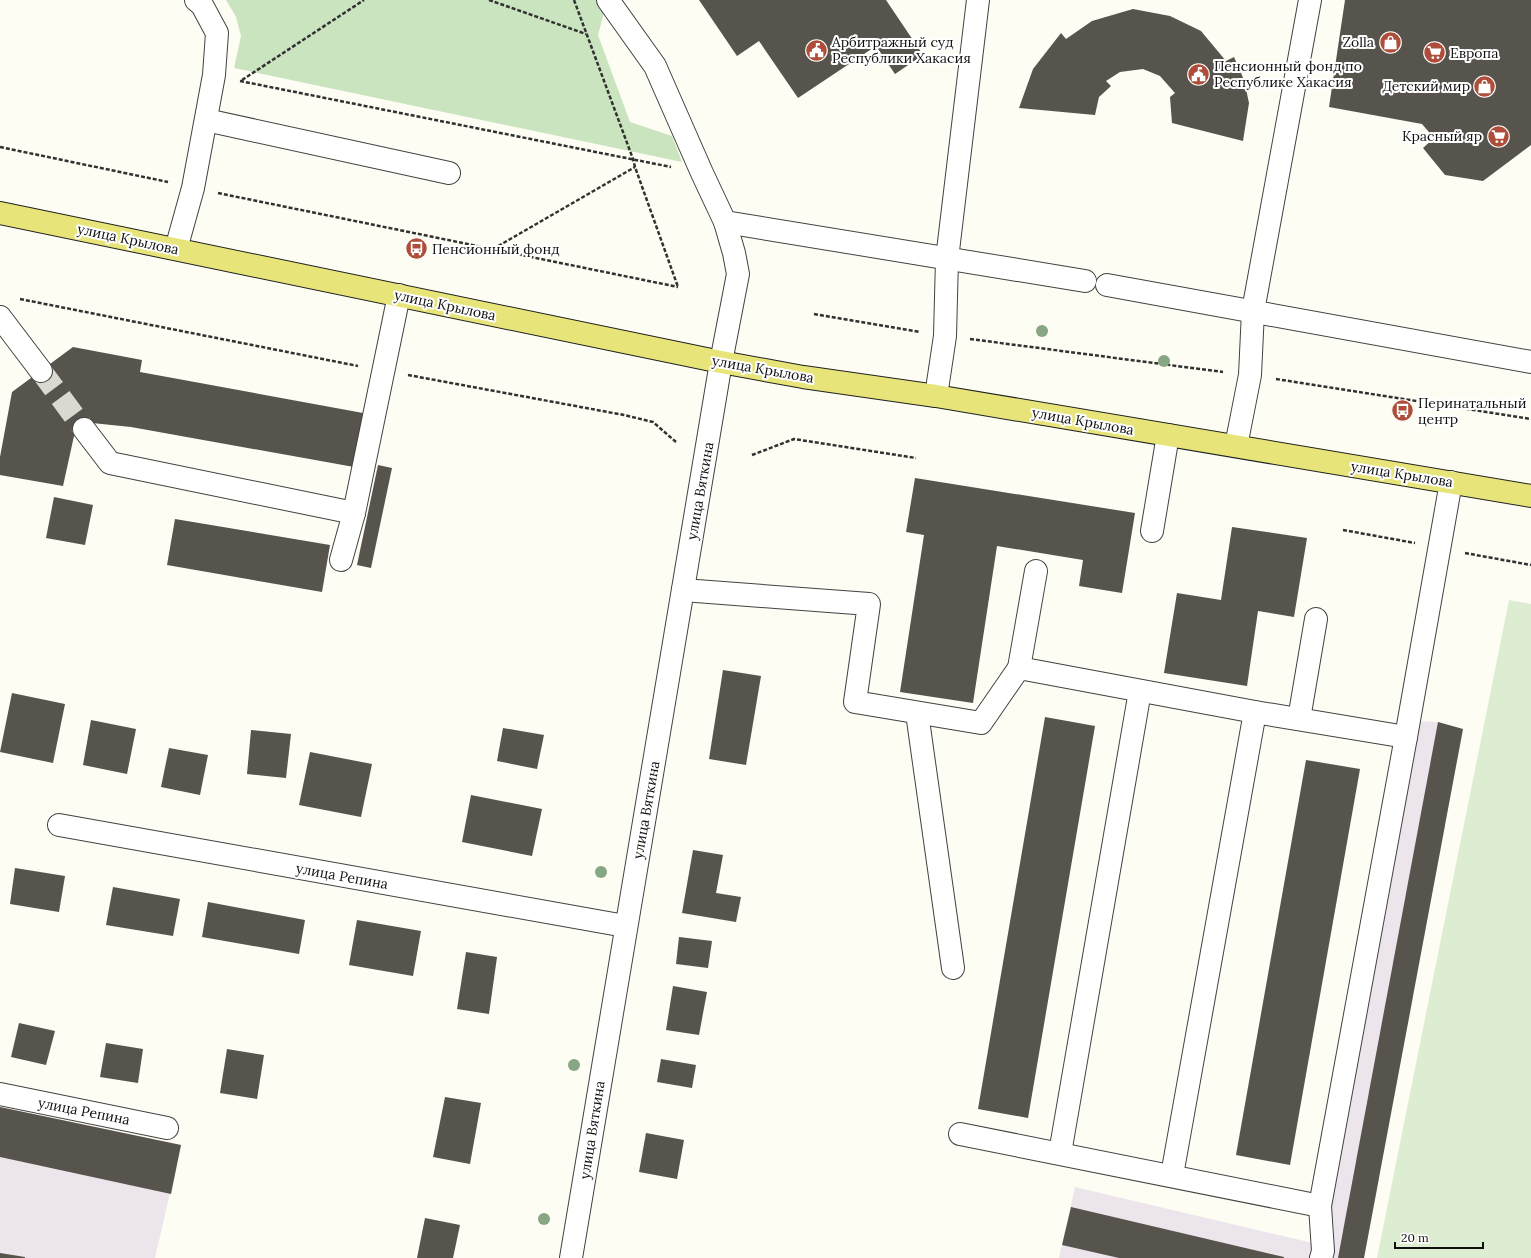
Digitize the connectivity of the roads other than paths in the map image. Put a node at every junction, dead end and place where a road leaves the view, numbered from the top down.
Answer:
1 (196, 0) edge
2 (608, 0) edge
3 (978, 0) edge
4 (1310, 0) edge
5 (206, 120) junction
6 (449, 173) dead end
7 (0, 213) edge
8 (725, 222) junction
9 (176, 249) junction
10 (947, 259) junction
11 (1085, 281) dead end
12 (1107, 285) dead end
13 (399, 295) junction
14 (1253, 311) junction
15 (0, 317) edge
16 (721, 362) junction
17 (1531, 362) edge
18 (41, 371) tunnel mouth
19 (936, 396) junction
20 (84, 429) tunnel mouth
21 (1168, 435) junction
22 (1236, 446) junction
23 (1451, 482) junction
24 (1531, 496) edge
25 (354, 513) junction
26 (1152, 531) dead end
27 (341, 560) dead end
28 (1036, 571) dead end
29 (683, 590) junction
30 (1316, 619) dead end
31 (1019, 668) junction
32 (1140, 691) junction
33 (1255, 712) junction
34 (917, 713) junction
35 (1299, 719) junction
36 (1406, 737) junction
37 (59, 825) dead end
38 (625, 926) junction
39 (953, 968) dead end
40 (0, 1094) edge
41 (167, 1128) dead end
42 (960, 1134) dead end
43 (1060, 1153) junction
44 (1172, 1175) junction
45 (1320, 1206) junction
46 (571, 1258) edge
47 (1322, 1258) edge

1 - 5 street
2 - 8 street, улица Вяткина
3 - 10 street
4 - 14 street
5 - 6 street
5 - 9 street
7 - 9 main road, улица Крылова
8 - 10 street
8 - 16 street, улица Вяткина
9 - 13 main road, улица Крылова
10 - 11 street
10 - 19 street
12 - 14 street
13 - 16 main road, улица Крылова
13 - 25 street
14 - 17 street
14 - 22 street
15 - 18 street
16 - 19 main road, улица Крылова
16 - 29 street, улица Вяткина
19 - 21 main road, улица Крылова
20 - 25 street
21 - 22 main road, улица Крылова
21 - 26 street
22 - 23 main road, улица Крылова
23 - 24 main road, улица Крылова
23 - 36 street
25 - 27 street
28 - 31 street
29 - 34 street
29 - 38 street, улица Вяткина
30 - 35 street
31 - 32 street
31 - 34 street
32 - 33 street
32 - 43 street
33 - 35 street
33 - 44 street
34 - 39 street
35 - 36 street
36 - 45 street
37 - 38 street, улица Репина
38 - 46 street, улица Вяткина
40 - 41 street, улица Репина
42 - 43 street
43 - 44 street
44 - 45 street
45 - 47 street

